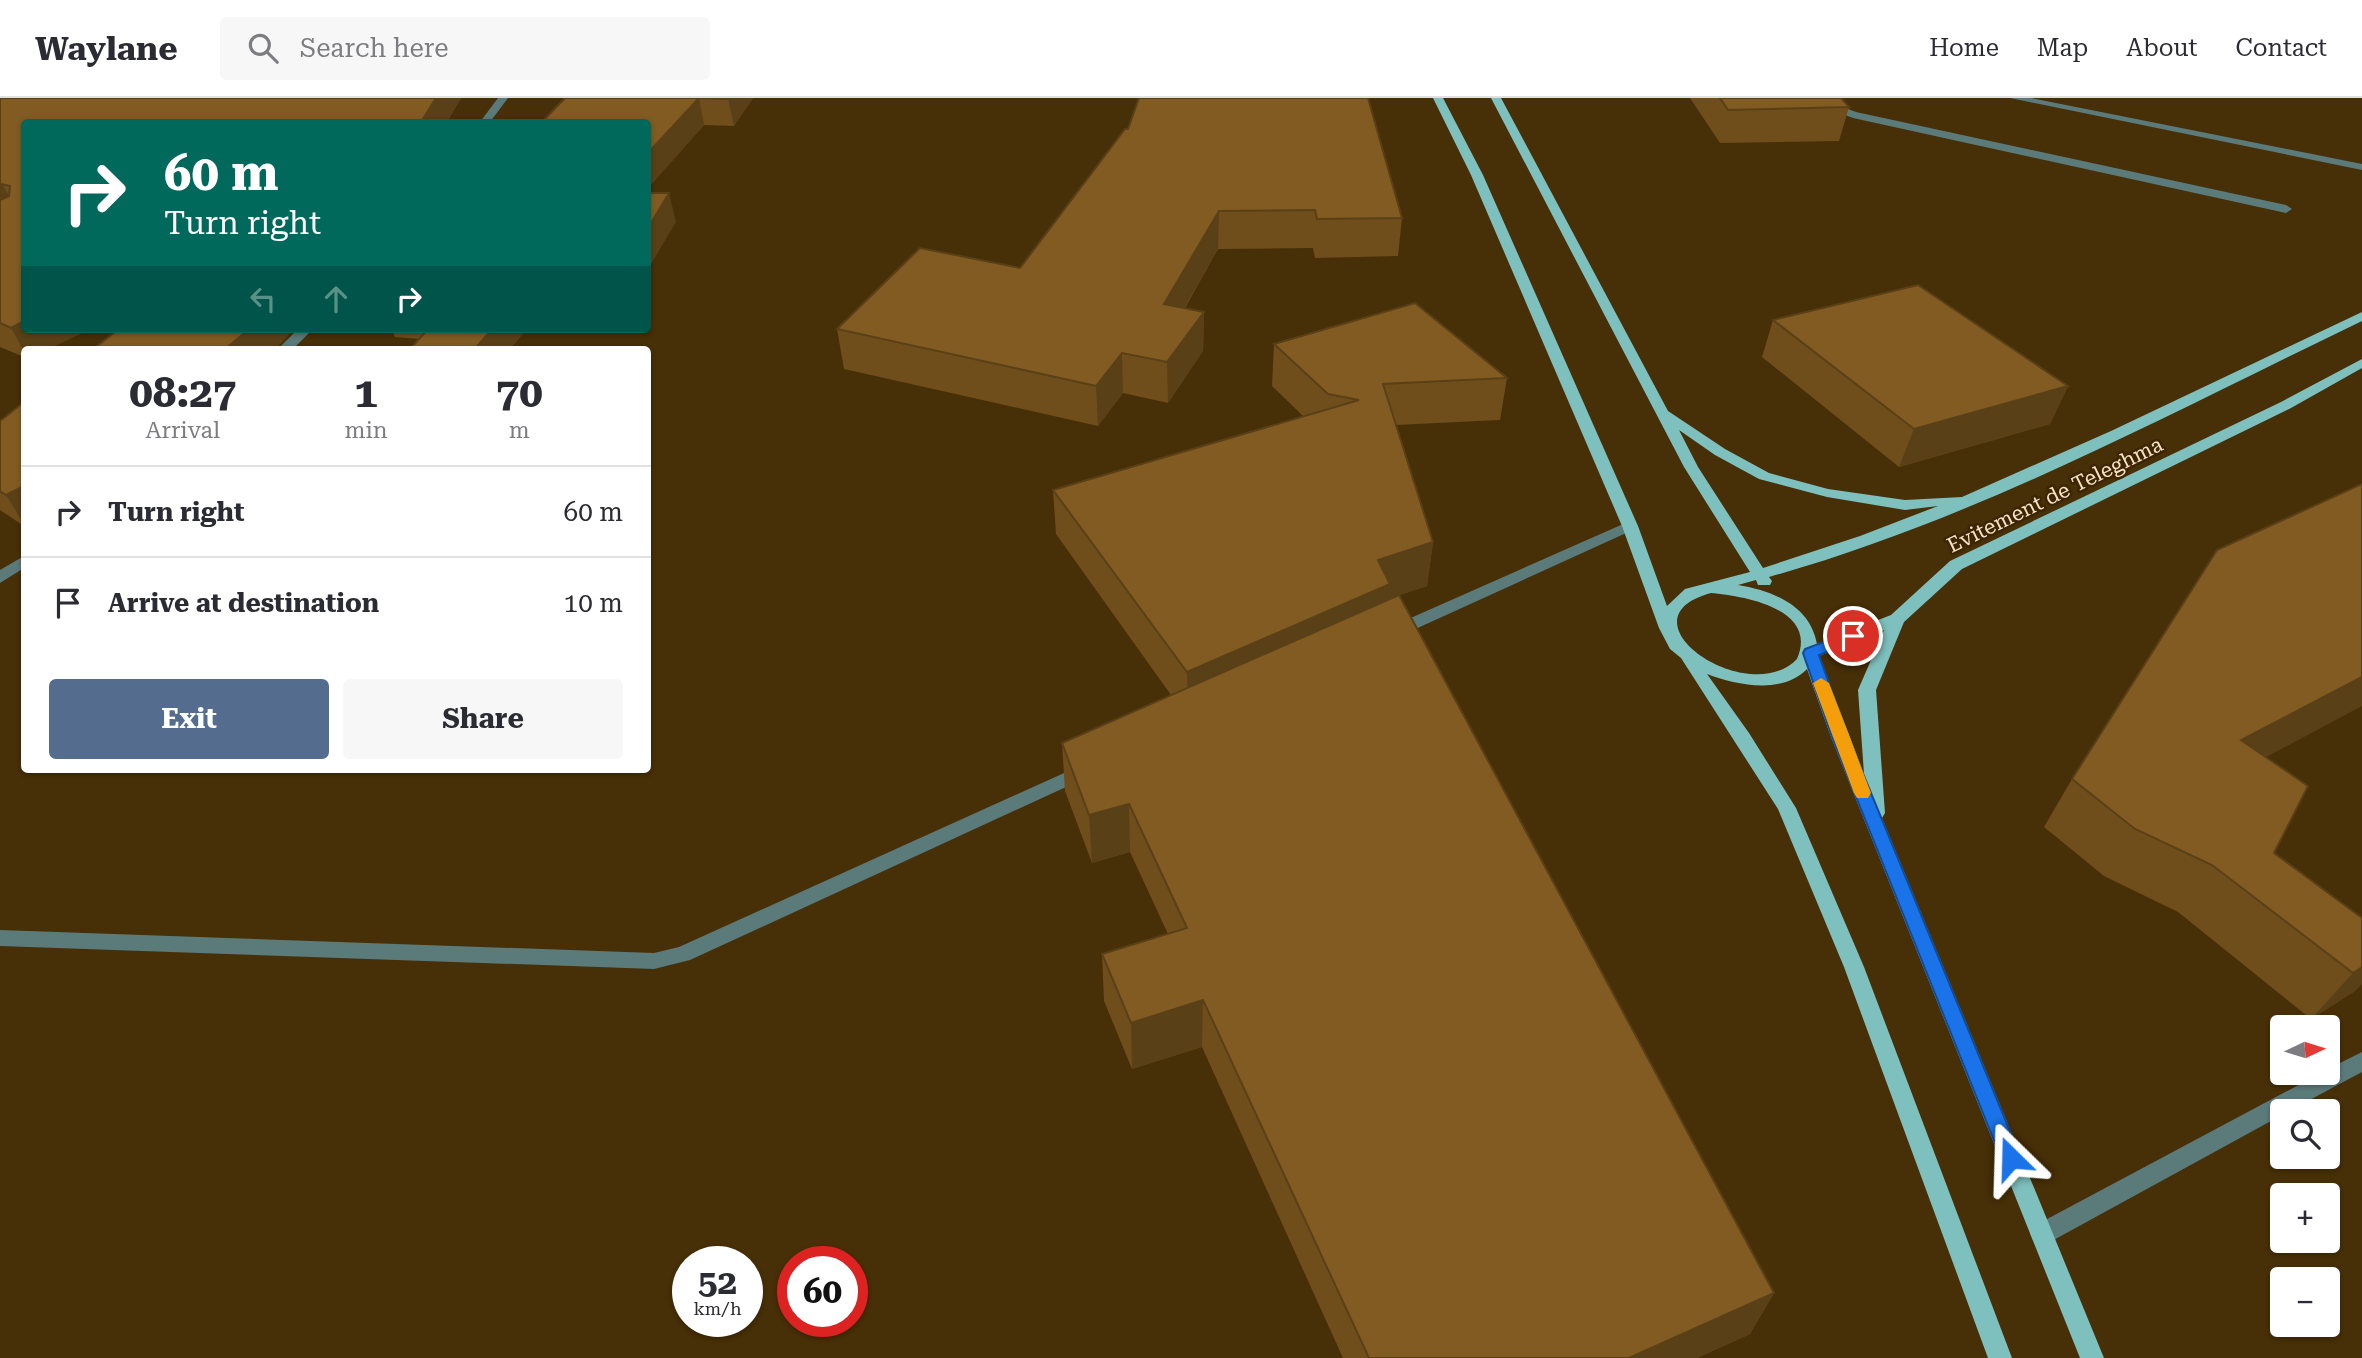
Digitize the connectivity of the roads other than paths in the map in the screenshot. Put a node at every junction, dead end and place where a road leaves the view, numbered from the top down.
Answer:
1 (503, 98) edge
2 (1438, 98) edge
3 (1496, 98) edge
4 (1822, 98) edge
5 (2015, 98) edge
6 (487, 119) edge
7 (2362, 167) edge
8 (2286, 209) dead end
9 (2362, 316) edge
10 (302, 333) edge
11 (288, 346) edge
12 (2362, 363) edge
13 (1660, 411) junction
14 (1975, 499) junction
15 (1630, 526) junction
16 (21, 563) edge
17 (1758, 574) junction
18 (0, 578) edge
19 (1712, 588) junction
20 (1783, 606) junction
21 (1897, 619) junction
22 (1673, 639) junction
23 (1376, 640) edge
24 (1810, 653) junction
25 (1097, 765) edge
26 (1877, 830) junction
27 (0, 938) edge
28 (2362, 1061) edge
29 (2042, 1234) junction
30 (2000, 1358) edge
31 (2092, 1358) edge

1 - 6 street
2 - 15 main road
3 - 13 main road
4 - 8 street
5 - 7 street
9 - 14 main road, Evitement de Teleghma
10 - 11 street
12 - 21 main road, Evitement de Teleghma
13 - 14 main road
13 - 17 main road
14 - 17 main road, Evitement de Teleghma
15 - 22 main road
15 - 23 street
16 - 18 street
17 - 19 main road, Evitement de Teleghma
17 - 20 main road
19 - 20 main road
19 - 22 main road
20 - 24 main road
21 - 24 main road
21 - 26 main road, Evitement de Teleghma
22 - 24 main road
22 - 30 main road
24 - 26 main road
25 - 27 street
26 - 29 main road
28 - 29 street
29 - 31 main road

